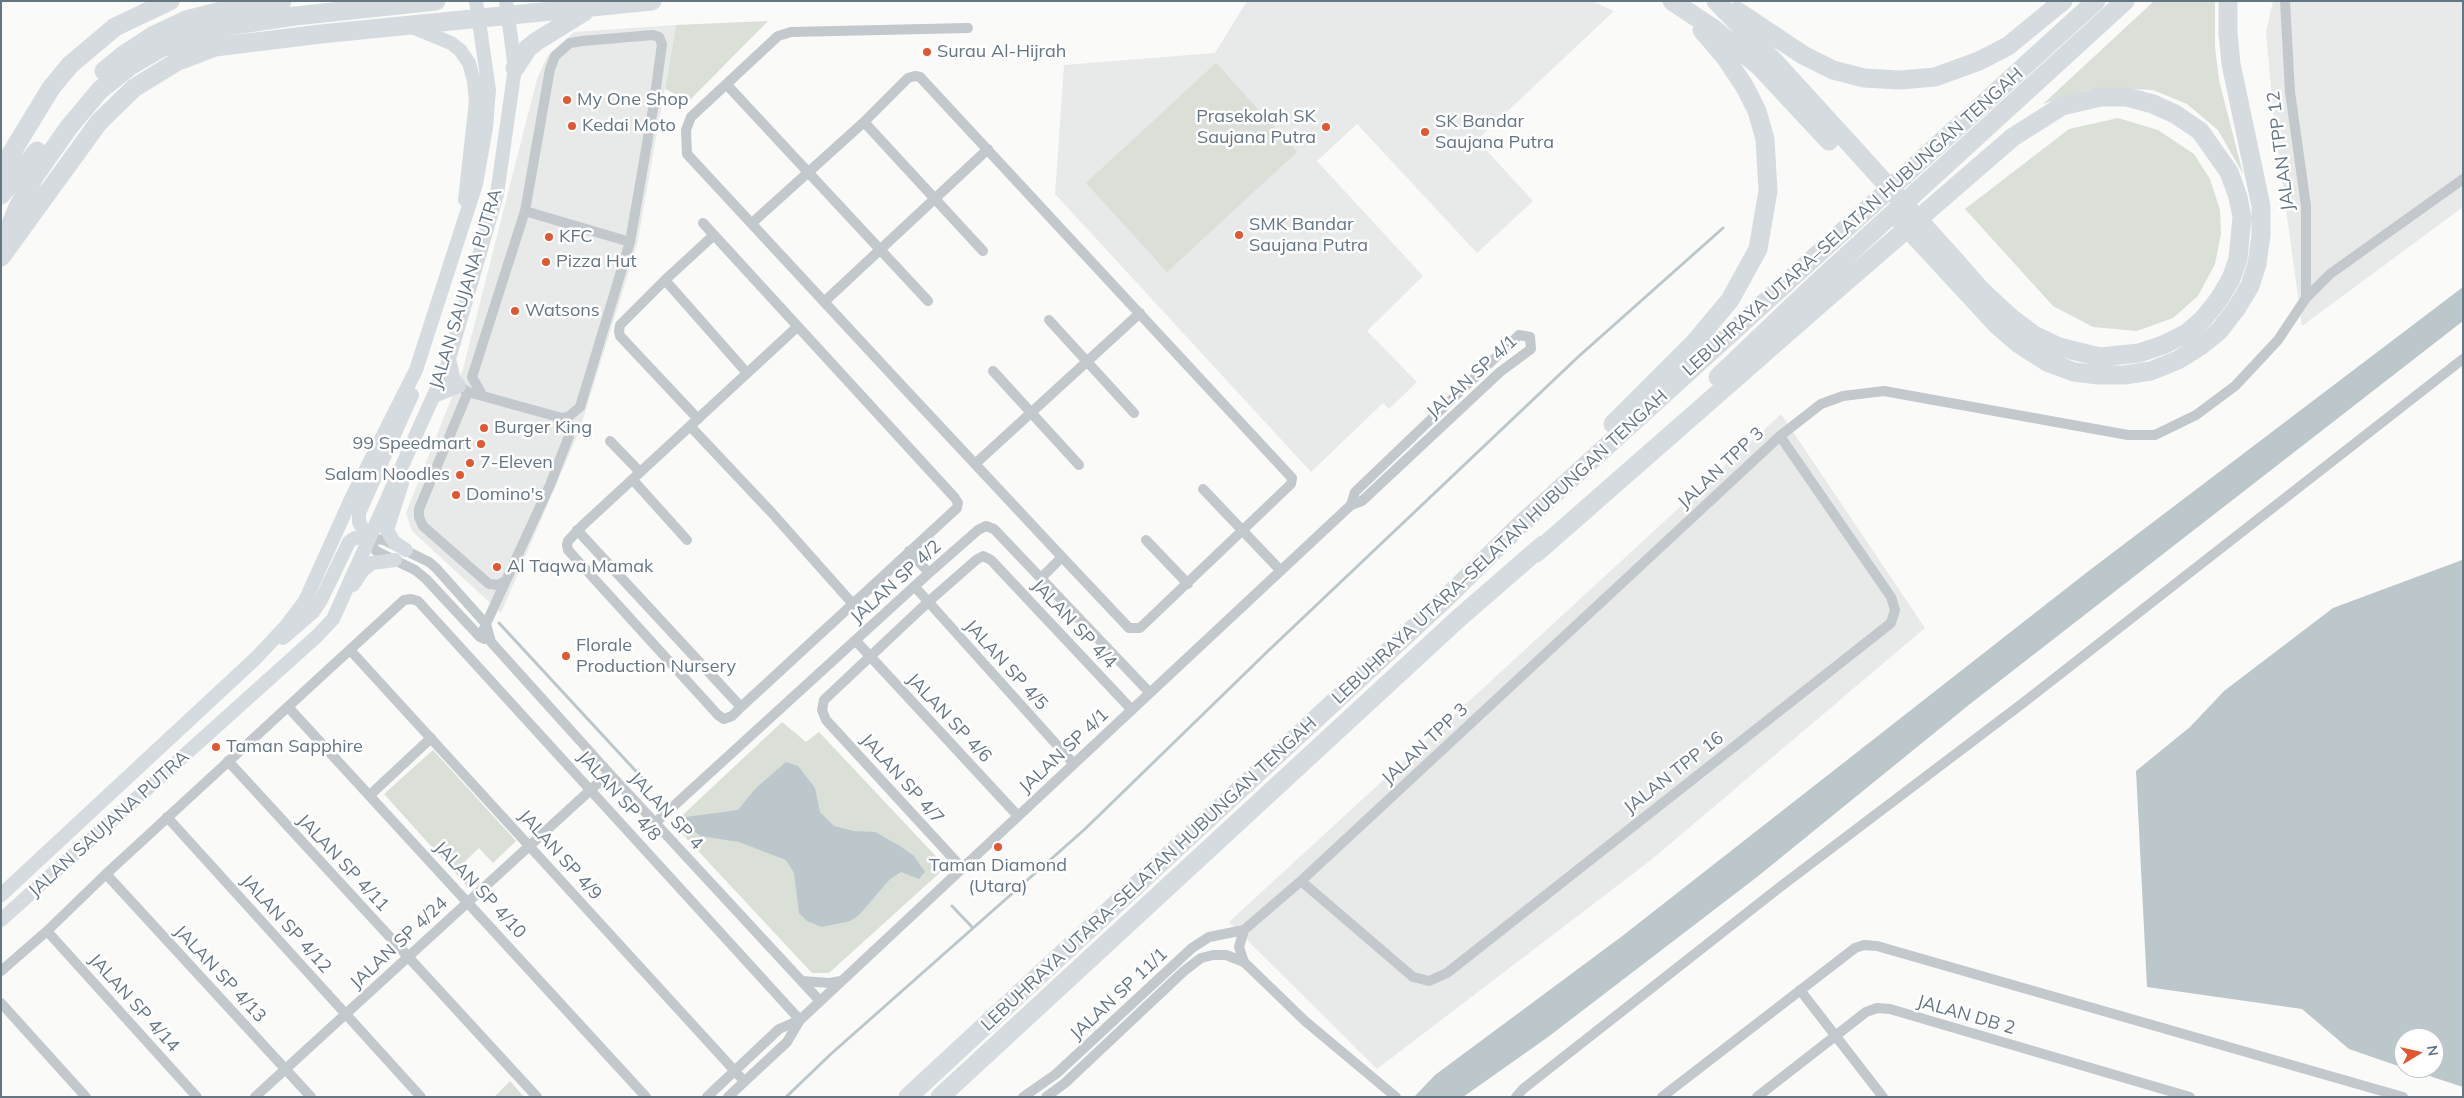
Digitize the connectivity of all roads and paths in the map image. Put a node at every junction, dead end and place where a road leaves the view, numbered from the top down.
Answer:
1 (170, 1) edge
2 (282, 1) edge
3 (436, 1) edge
4 (652, 1) edge
5 (1716, 1) edge
6 (1721, 1) edge
7 (2063, 1) edge
8 (2096, 1) edge
9 (2125, 1) edge
10 (2228, 1) edge
11 (2285, 1) edge
12 (1678, 5) edge
13 (592, 8) junction
14 (508, 9) edge
15 (477, 10) edge
16 (412, 27) junction
17 (968, 28) dead end
18 (514, 68) junction
19 (727, 85) junction
20 (864, 122) junction
21 (1844, 148) junction
22 (988, 149) junction
23 (1, 170) edge
24 (807, 173) junction
25 (2463, 179) edge
26 (1, 195) edge
27 (934, 199) junction
28 (525, 211) junction
29 (468, 213) junction
30 (703, 223) dead end
31 (752, 223) junction
32 (714, 235) junction
33 (630, 242) junction
34 (1, 247) edge
35 (879, 251) junction
36 (983, 251) dead end
37 (1, 258) edge
38 (1948, 263) junction
39 (664, 280) junction
40 (2306, 298) junction
41 (824, 302) junction
42 (928, 302) dead end
43 (1140, 313) junction
44 (1049, 320) dead end
45 (797, 327) junction
46 (449, 359) junction
47 (2463, 359) edge
48 (1087, 361) junction
49 (416, 370) junction
50 (993, 371) dead end
51 (747, 373) junction
52 (472, 377) junction
53 (463, 388) junction
54 (482, 395) junction
55 (432, 401) junction
56 (1031, 413) junction
57 (1134, 413) dead end
58 (562, 418) junction
59 (698, 419) junction
60 (690, 426) junction
61 (1780, 436) junction
62 (610, 441) dead end
63 (976, 464) junction
64 (1079, 465) dead end
65 (636, 476) junction
66 (1203, 489) dead end
67 (1351, 505) junction
68 (1519, 526) junction
69 (577, 530) junction
70 (1244, 530) junction
71 (368, 538) junction
72 (687, 540) dead end
73 (1146, 540) dead end
74 (406, 550) junction
75 (909, 551) junction
76 (1536, 552) junction
77 (1062, 557) junction
78 (394, 560) junction
79 (1281, 571) junction
80 (929, 573) junction
81 (1041, 578) junction
82 (506, 581) junction
83 (1188, 584) junction
84 (915, 587) junction
85 (852, 603) junction
86 (927, 603) junction
87 (336, 612) junction
88 (486, 624) junction
89 (480, 637) junction
90 (856, 641) junction
91 (491, 642) junction
92 (351, 651) junction
93 (870, 656) junction
94 (256, 658) junction
95 (1150, 693) junction
96 (288, 707) junction
97 (741, 707) junction
98 (1132, 710) junction
99 (431, 738) junction
100 (228, 761) junction
101 (1074, 764) junction
102 (609, 772) junction
103 (590, 789) junction
104 (370, 795) junction
105 (1018, 816) junction
106 (167, 817) junction
107 (655, 823) junction
108 (530, 846) junction
109 (962, 868) junction
110 (106, 874) junction
111 (1301, 881) junction
112 (1, 895) edge
113 (468, 901) junction
114 (1, 920) edge
115 (1244, 930) junction
116 (47, 931) junction
117 (408, 957) junction
118 (1244, 962) junction
119 (1, 971) edge
120 (802, 981) junction
121 (841, 981) junction
122 (1800, 990) junction
123 (820, 1001) junction
124 (1, 1003) edge
125 (346, 1013) junction
126 (800, 1020) junction
127 (1837, 1036) junction
128 (285, 1069) junction
129 (735, 1070) junction
130 (744, 1081) junction
131 (86, 1097) edge
132 (198, 1097) edge
133 (255, 1097) edge
134 (311, 1097) edge
135 (421, 1097) edge
136 (537, 1097) edge
137 (646, 1097) edge
138 (707, 1097) edge
139 (728, 1097) edge
140 (908, 1097) edge
141 (940, 1097) edge
142 (1023, 1097) edge
143 (1046, 1097) edge
144 (1396, 1097) edge
145 (1516, 1097) edge
146 (1662, 1097) edge
147 (1757, 1097) edge
148 (1883, 1097) edge
149 (2190, 1097) edge
150 (2403, 1097) edge

1 - 23 highway
2 - 26 highway
3 - 34 highway
4 - 13 highway
5 - 21 highway
6 - 7 highway
8 - 68 highway, LEBUHRAYA UTARA–SELATAN HUBUNGAN TENGAH
9 - 76 highway, LEBUHRAYA UTARA–SELATAN HUBUNGAN TENGAH
10 - 38 highway
11 - 40 street, JALAN TPP 12
12 - 21 highway
12 - 68 highway
13 - 14 highway
13 - 18 highway
14 - 15 highway
14 - 18 main road, JALAN SAUJANA PUTRA
15 - 16 highway
15 - 29 main road, JALAN SAUJANA PUTRA
16 - 29 main road
16 - 37 highway
17 - 19 street
18 - 46 main road, JALAN SAUJANA PUTRA
19 - 24 street
19 - 31 street
20 - 22 street
20 - 24 street
20 - 27 street
21 - 38 highway
22 - 27 street
22 - 43 street
24 - 31 street
24 - 35 street
25 - 40 street, JALAN TPP 3
27 - 35 street
27 - 36 street
28 - 33 street
28 - 33 street
28 - 52 street
29 - 49 main road, JALAN SAUJANA PUTRA
30 - 32 street
31 - 41 street
32 - 39 street
32 - 45 street
33 - 58 street
35 - 41 street
35 - 42 street
38 - 76 highway
39 - 51 street
39 - 59 street
40 - 61 street, JALAN TPP 3
41 - 63 street
43 - 48 street
43 - 70 street
44 - 48 street
45 - 51 street
45 - 75 street
46 - 53 main road
46 - 55 main road, JALAN SAUJANA PUTRA
47 - 145 street
48 - 56 street
48 - 57 street
49 - 71 main road
49 - 94 main road, JALAN SAUJANA PUTRA
50 - 56 street
51 - 59 street
52 - 53 street
52 - 54 street
53 - 54 street
53 - 55 main road
53 - 82 street
54 - 58 street
55 - 71 main road, JALAN SAUJANA PUTRA
55 - 74 main road
56 - 63 street
56 - 64 street
58 - 82 street
59 - 60 street
60 - 65 street
60 - 85 street
61 - 111 street, JALAN TPP 3
61 - 111 street, JALAN TPP 16
62 - 65 street
63 - 77 street
65 - 69 street
65 - 72 street
66 - 70 street
67 - 67 street, JALAN SP 4/1
67 - 79 street, JALAN SP 4/1
68 - 140 highway, LEBUHRAYA UTARA–SELATAN HUBUNGAN TENGAH
69 - 97 street
69 - 97 street
70 - 79 street
70 - 83 street
71 - 74 street, JALAN SP 4
71 - 78 street, JALAN SP 4
71 - 87 main road, JALAN SAUJANA PUTRA
71 - 94 main road
73 - 83 street
74 - 88 street, JALAN SP 4
75 - 80 street
75 - 85 street
76 - 141 highway, LEBUHRAYA UTARA–SELATAN HUBUNGAN TENGAH
77 - 81 street
77 - 83 street
78 - 87 main road
78 - 89 street, JALAN SP 4
79 - 95 street, JALAN SP 4/1
80 - 81 street, JALAN SP 4/2
80 - 84 street, JALAN SP 4/2
81 - 95 street, JALAN SP 4/2
82 - 88 street
84 - 86 street, JALAN SP 4/5
84 - 90 street, JALAN SP 4/2
85 - 97 street
86 - 93 street
86 - 98 street, JALAN SP 4/4
86 - 101 street, JALAN SP 4/5
87 - 114 main road, JALAN SAUJANA PUTRA
88 - 89 street
88 - 91 street, JALAN SP 4
89 - 91 street, JALAN SP 4
90 - 93 street, JALAN SP 4/6
90 - 107 street, JALAN SP 4/2
91 - 102 street, JALAN SP 4
92 - 96 street
92 - 99 street, JALAN SP 4/9
92 - 103 street, JALAN SP 4/8
93 - 105 street, JALAN SP 4/6
93 - 109 street, JALAN SP 4/7
94 - 112 main road, JALAN SAUJANA PUTRA
95 - 98 street, JALAN SP 4/1
96 - 100 street
96 - 104 street, JALAN SP 4/10
98 - 101 street, JALAN SP 4/1
99 - 104 street
99 - 108 street, JALAN SP 4/9
100 - 106 street
100 - 117 street, JALAN SP 4/11
101 - 105 street, JALAN SP 4/1
102 - 103 street, JALAN SP 4/24
102 - 107 street, JALAN SP 4
103 - 108 street, JALAN SP 4/24
103 - 126 street, JALAN SP 4/8
104 - 113 street, JALAN SP 4/10
105 - 109 street, JALAN SP 4/1
106 - 110 street
106 - 125 street, JALAN SP 4/12
107 - 120 street, JALAN SP 4
108 - 113 street, JALAN SP 4/24
108 - 129 street, JALAN SP 4/9
109 - 121 street, JALAN SP 4/1
110 - 116 street
110 - 128 street, JALAN SP 4/13
111 - 115 street, JALAN TPP 3
113 - 117 street, JALAN SP 4/24
113 - 137 street, JALAN SP 4/10
115 - 118 street
115 - 142 street, JALAN SP 11/1
116 - 119 street
116 - 132 street, JALAN SP 4/14
117 - 125 street, JALAN SP 4/24
117 - 136 street, JALAN SP 4/11
118 - 143 street, JALAN SP 11/1
118 - 144 street
120 - 121 street
120 - 123 street, JALAN SP 4
121 - 123 street, JALAN SP 4/1
122 - 127 street
122 - 146 street
122 - 150 street
123 - 126 street, JALAN SP 4/1
124 - 131 street
125 - 128 street, JALAN SP 4/24
125 - 135 street, JALAN SP 4/12
126 - 129 street, JALAN SP 4/1
126 - 130 street, JALAN SP 4/1
127 - 147 street, JALAN DB 2
127 - 148 street
127 - 149 street, JALAN DB 2
128 - 133 street, JALAN SP 4/24
128 - 134 street, JALAN SP 4/13
129 - 130 street, JALAN SP 4/9
129 - 138 street, JALAN SP 4/1
130 - 139 street, JALAN SP 4/1

